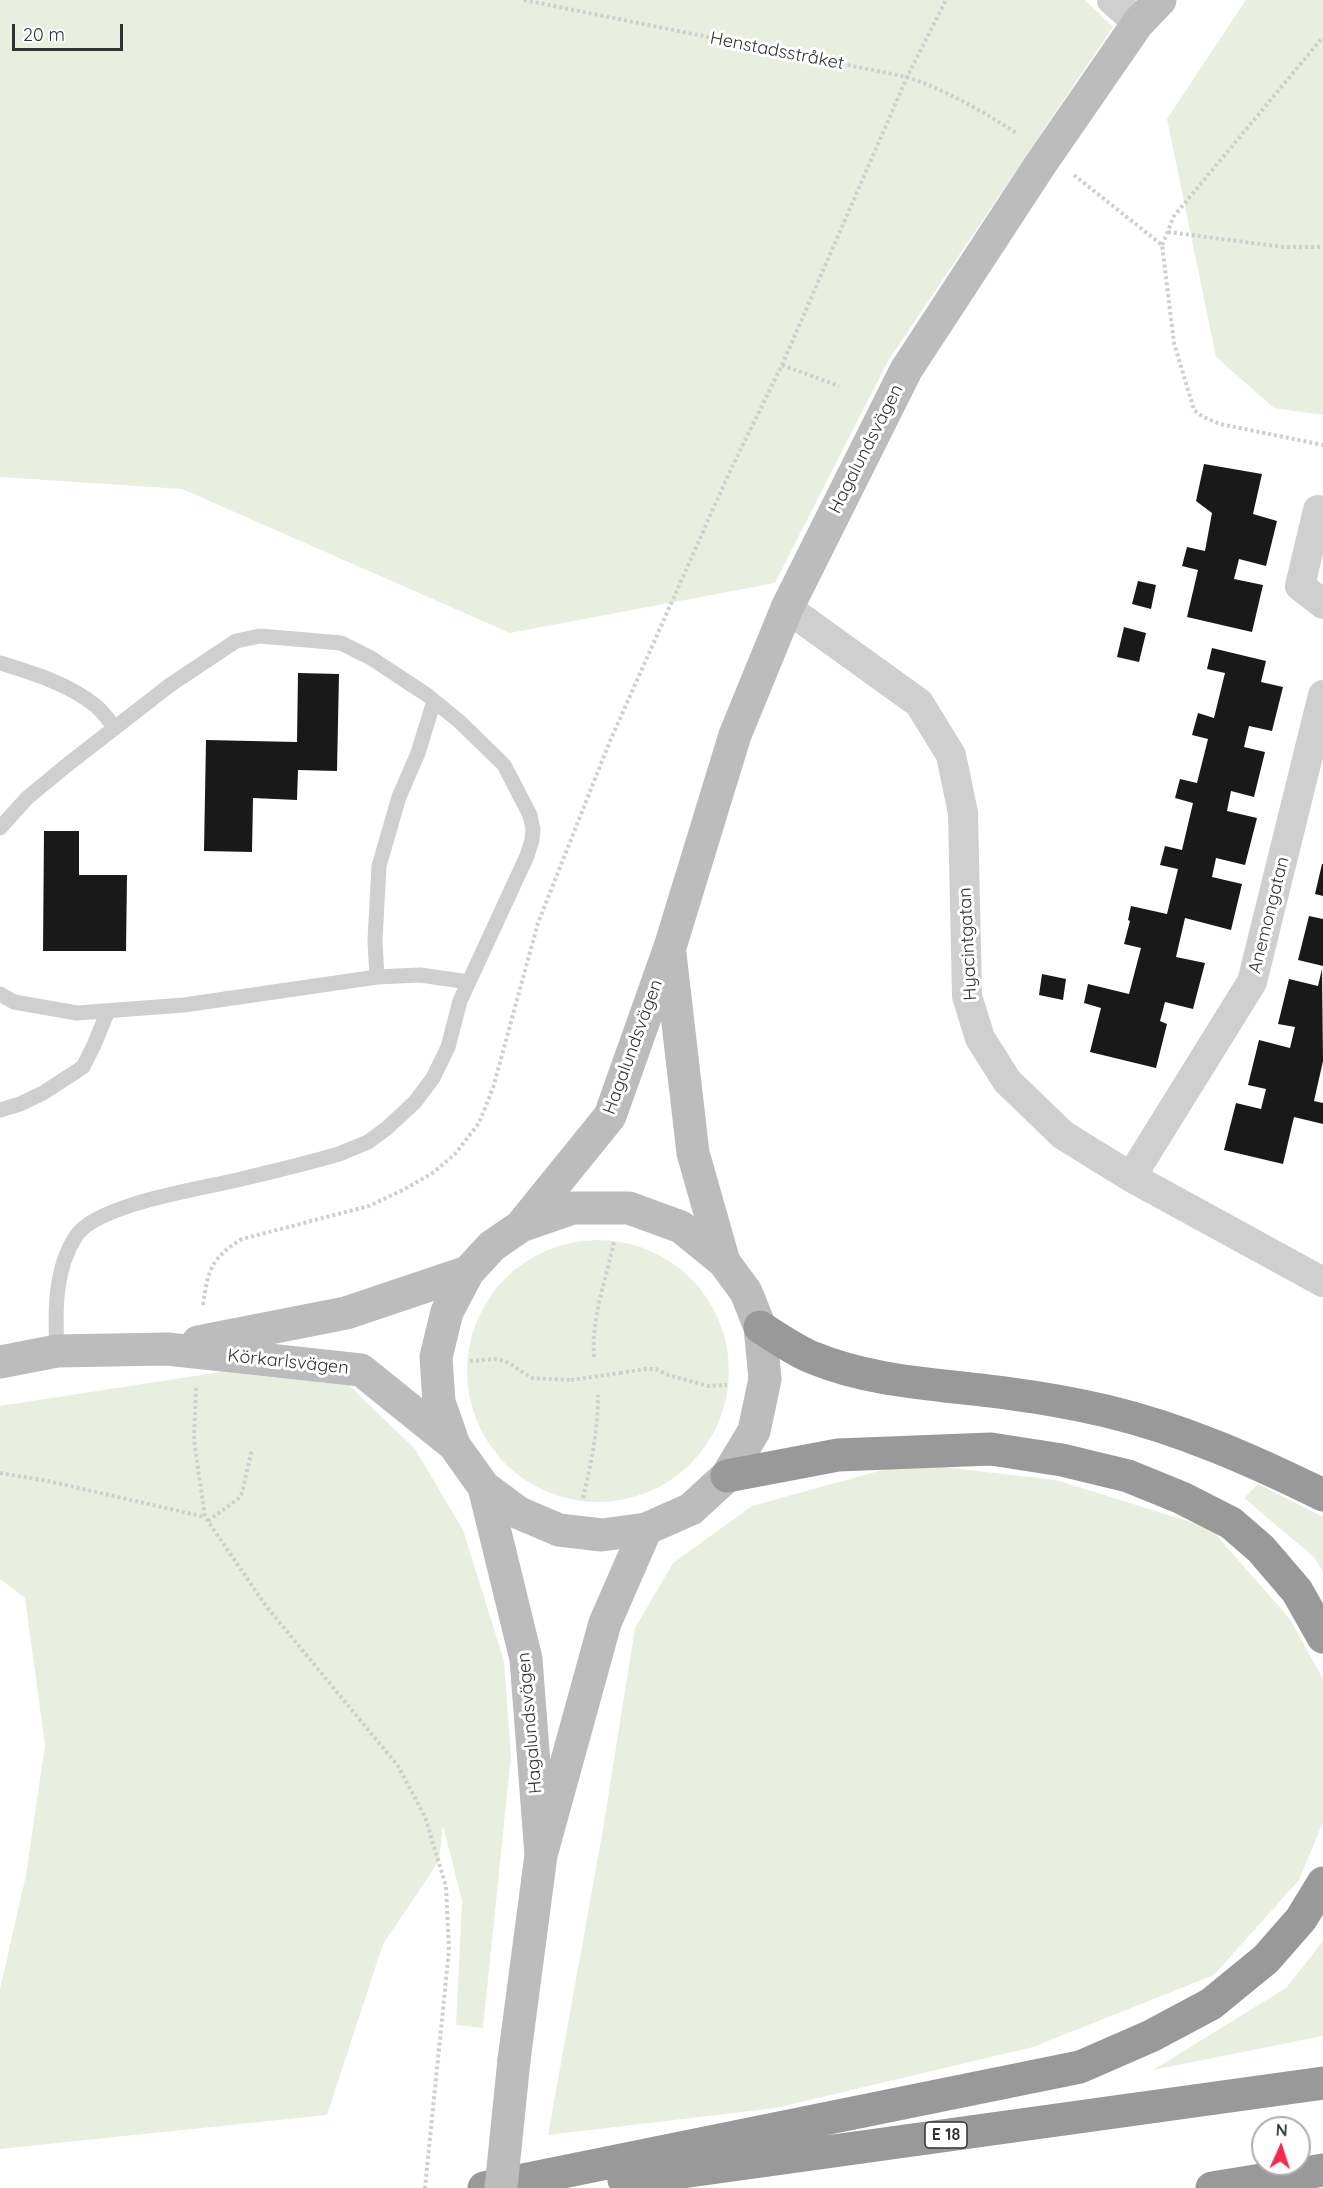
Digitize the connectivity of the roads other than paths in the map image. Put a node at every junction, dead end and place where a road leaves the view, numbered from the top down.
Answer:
1 (1112, 0) edge
2 (1149, 11) edge
3 (1323, 511) edge
4 (1323, 604) edge
5 (787, 608) junction
6 (0, 663) edge
7 (1323, 695) edge
8 (434, 701) junction
9 (115, 728) junction
10 (0, 828) edge
11 (670, 947) junction
12 (376, 977) junction
13 (469, 982) junction
14 (0, 994) edge
15 (108, 1011) junction
16 (0, 1110) edge
17 (1131, 1177) junction
18 (521, 1226) junction
19 (724, 1262) junction
20 (468, 1272) junction
21 (1323, 1282) edge
22 (760, 1327) junction
23 (167, 1348) junction
24 (57, 1351) junction
25 (0, 1362) edge
26 (454, 1445) junction
27 (727, 1476) junction
28 (484, 1487) junction
29 (1323, 1495) edge
30 (646, 1529) junction
31 (1323, 1637) edge
32 (541, 1856) junction
33 (1323, 1882) edge
34 (1323, 2083) edge
35 (1323, 2170) edge
36 (484, 2188) edge
37 (501, 2188) edge
38 (570, 2188) edge
39 (1212, 2188) edge

1 - 2 street
2 - 5 street, Hagalundsvägen
3 - 4 street
5 - 11 street, Hagalundsvägen
5 - 17 street, Hyacintgatan
6 - 9 lane
7 - 17 street, Anemongatan
8 - 9 lane
8 - 12 lane
8 - 13 lane
9 - 10 lane
11 - 18 street, Hagalundsvägen
11 - 19 street, Hagalundsvägen
12 - 13 lane
12 - 15 lane
13 - 24 lane
14 - 15 lane
15 - 16 lane
17 - 21 street, Hyacintgatan
18 - 19 street
18 - 20 street
19 - 22 street
20 - 23 street, Körkarlsvägen
20 - 26 street
22 - 27 street
22 - 29 highway
23 - 24 street, Körkarlsvägen
23 - 26 street, Körkarlsvägen
24 - 25 street, Körkarlsvägen
26 - 28 street
27 - 30 street
27 - 31 highway
28 - 30 street
28 - 32 street, Hagalundsvägen
30 - 32 street, Hagalundsvägen
32 - 37 street, Hagalundsvägen, bridge
33 - 36 highway
34 - 38 highway, E 18
35 - 39 highway

